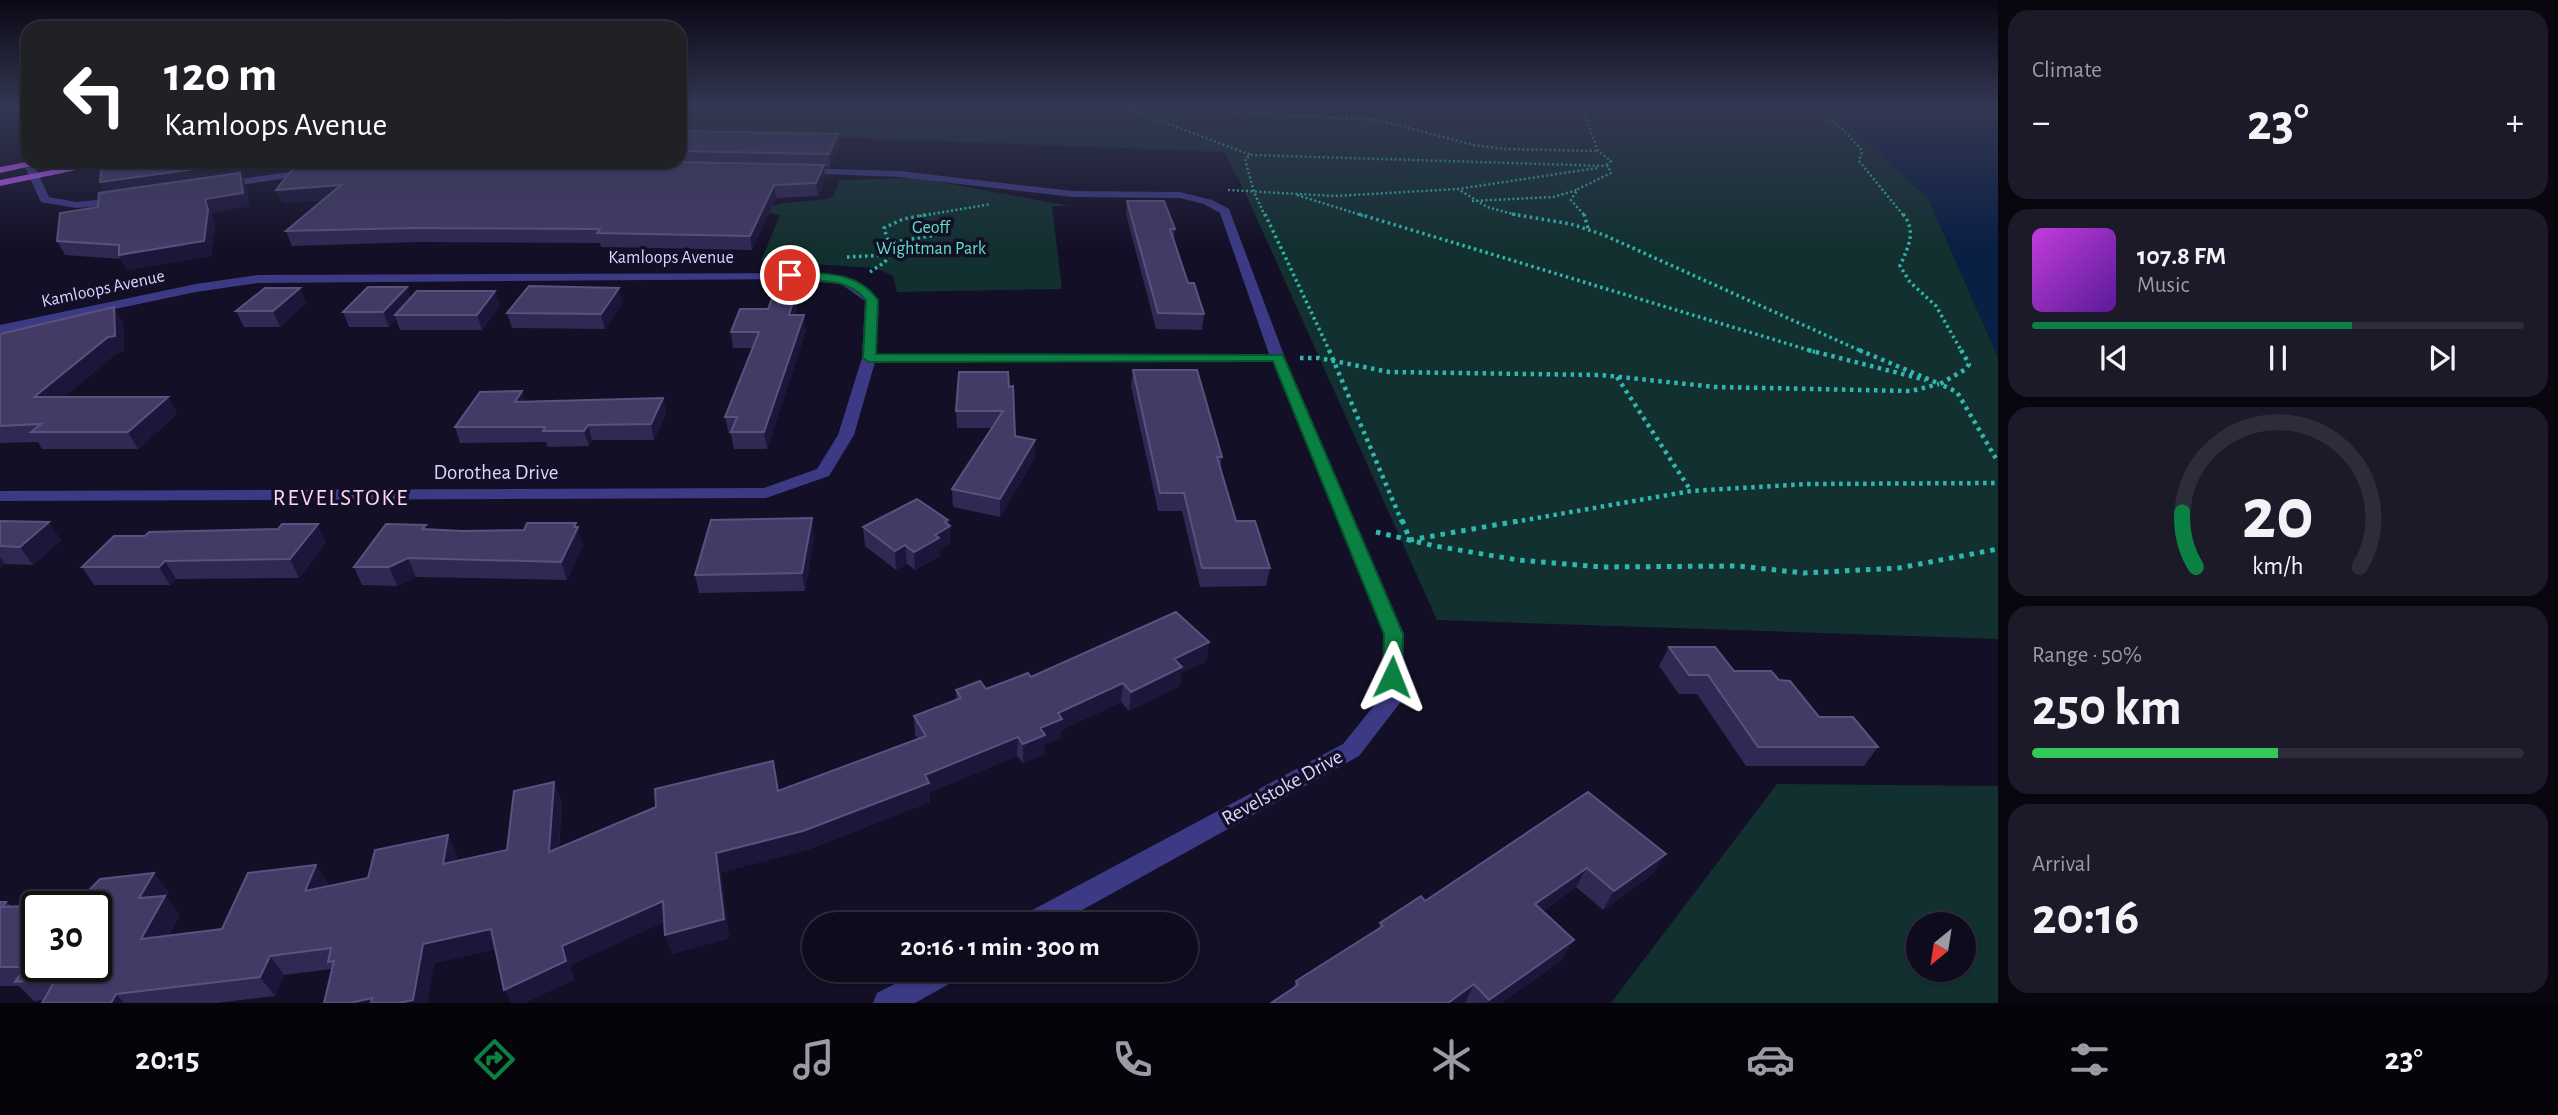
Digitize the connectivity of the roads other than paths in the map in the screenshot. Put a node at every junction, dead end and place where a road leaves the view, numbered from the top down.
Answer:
1 (21, 166) edge
2 (31, 168) edge
3 (80, 168) edge
4 (0, 170) edge
5 (320, 171) edge
6 (793, 171) edge
7 (36, 177) junction
8 (0, 183) edge
9 (208, 187) edge
10 (129, 200) edge
11 (0, 329) edge
12 (869, 358) junction
13 (1278, 358) junction
14 (0, 496) edge
15 (1054, 912) edge
16 (926, 982) edge
17 (887, 1003) edge

1 - 4 main road
2 - 7 street
3 - 7 main road
5 - 9 street
6 - 13 street, Revelstoke Drive
7 - 8 main road
7 - 10 street
11 - 12 street, Kamloops Avenue
12 - 13 street
12 - 14 street, Dorothea Drive
13 - 15 street, Revelstoke Drive
16 - 17 street

